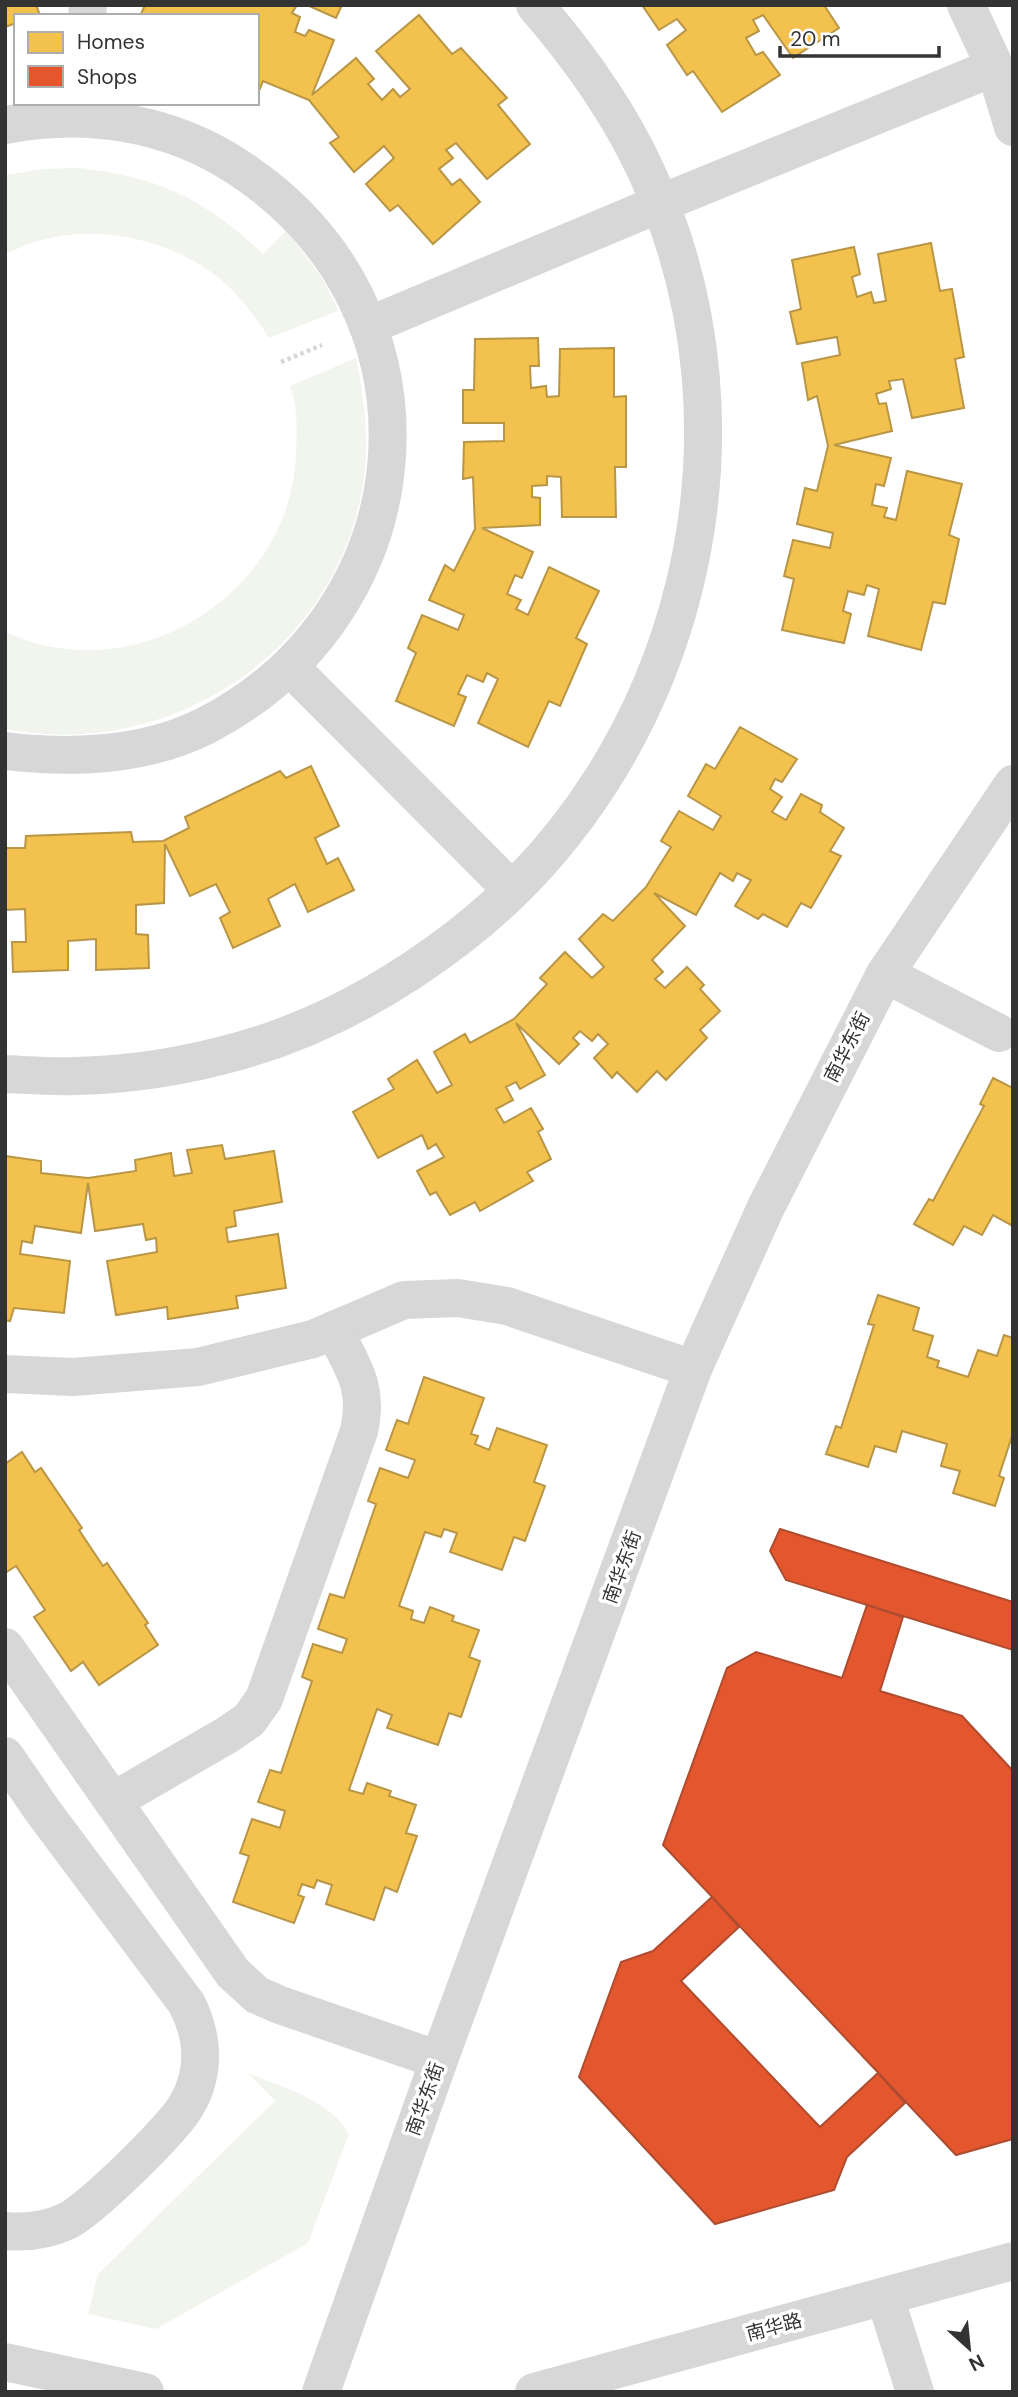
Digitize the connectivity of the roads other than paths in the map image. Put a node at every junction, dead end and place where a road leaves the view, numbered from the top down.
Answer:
1 (535, 5) edge
2 (966, 5) edge
3 (995, 67) junction
4 (80, 110) edge
5 (5, 125) edge
6 (1013, 127) edge
7 (659, 204) junction
8 (368, 326) junction
9 (290, 667) junction
10 (5, 751) edge
11 (1013, 784) edge
12 (512, 890) junction
13 (885, 974) junction
14 (999, 1033) dead end
15 (5, 1074) edge
16 (334, 1330) junction
17 (693, 1369) junction
18 (5, 1374) edge
19 (5, 1647) edge
20 (5, 1756) edge
21 (113, 1801) junction
22 (439, 2060) junction
23 (5, 2231) edge
24 (1013, 2261) edge
25 (885, 2297) junction
26 (5, 2362) edge
27 (145, 2392) edge
28 (321, 2392) edge
29 (534, 2392) edge
30 (915, 2392) edge

1 - 7 street
2 - 3 street
3 - 6 street
3 - 7 street
4 - 5 street
4 - 8 street
7 - 8 street
7 - 12 street
8 - 9 street
9 - 10 street
9 - 12 street
11 - 13 street, 南华东街
12 - 15 street
13 - 14 street
13 - 17 street, 南华东街
16 - 17 street
16 - 18 street
16 - 21 street
17 - 22 street, 南华东街
19 - 21 street
20 - 23 street
21 - 22 street
22 - 28 street, 南华东街
24 - 25 street, 南华路
25 - 29 street, 南华路
25 - 30 street
26 - 27 street

